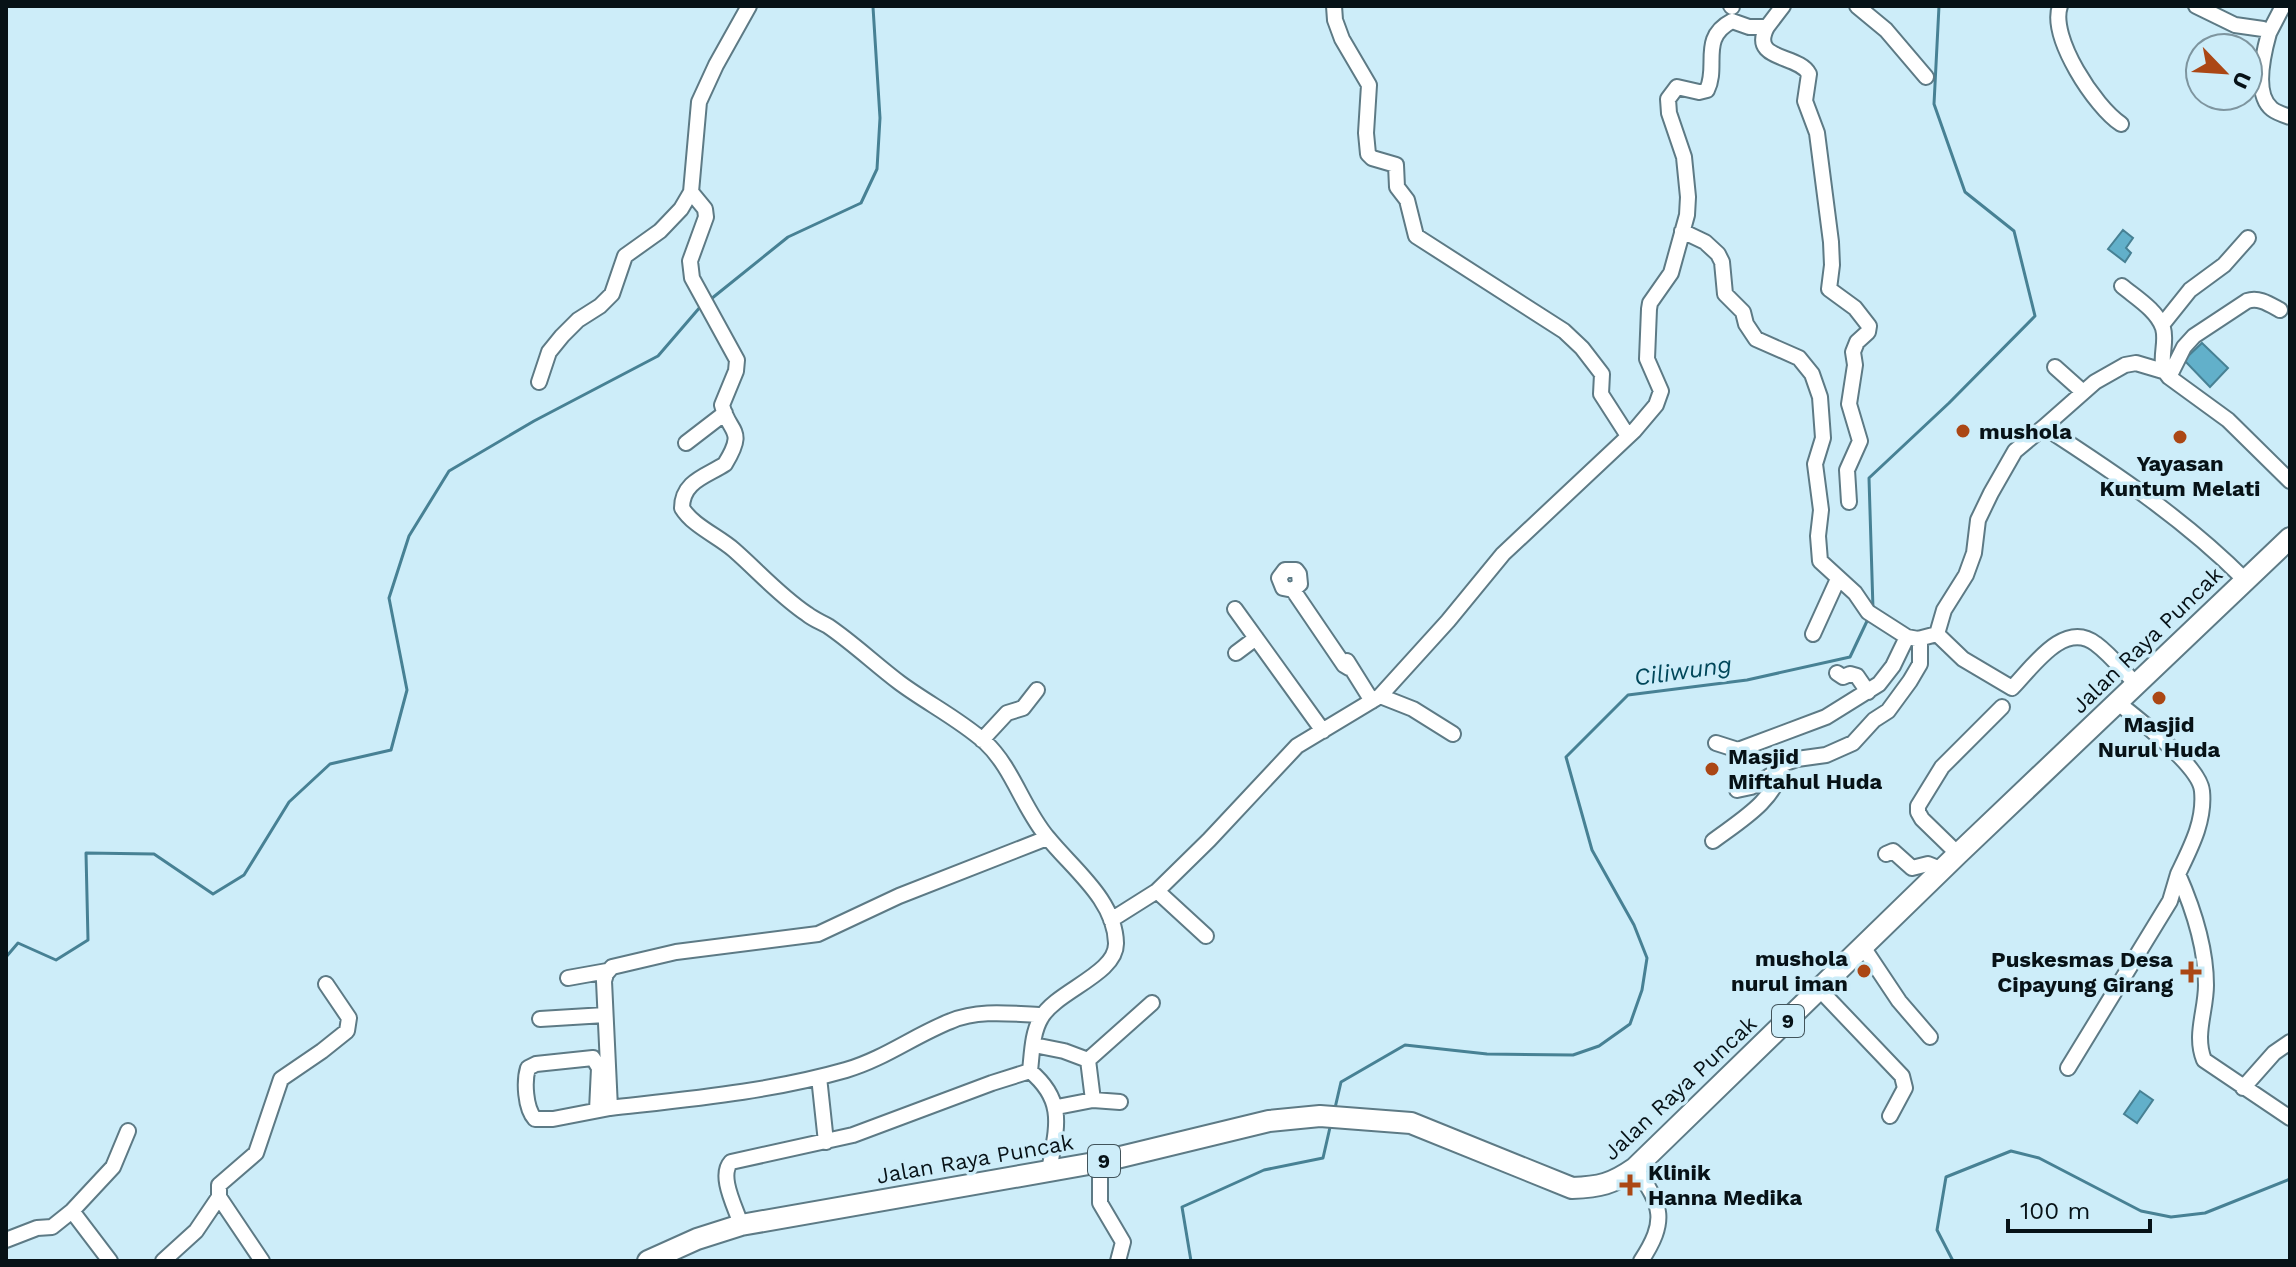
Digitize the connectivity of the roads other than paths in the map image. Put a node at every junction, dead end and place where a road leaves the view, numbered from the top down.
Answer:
1 (749, 6) edge
2 (1334, 6) edge
3 (1783, 6) edge
4 (1857, 6) edge
5 (2060, 6) edge
6 (2196, 6) edge
7 (2283, 6) edge
8 (1732, 10) edge
9 (1767, 27) junction
10 (2269, 33) junction
11 (1926, 77) dead end
12 (2290, 117) edge
13 (2121, 124) dead end
14 (691, 192) junction
15 (1682, 231) junction
16 (2248, 238) dead end
17 (2122, 286) dead end
18 (2280, 310) dead end
19 (2162, 325) junction
20 (2055, 367) dead end
21 (2166, 374) junction
22 (539, 382) dead end
23 (2083, 392) junction
24 (725, 413) junction
25 (2044, 427) junction
26 (1628, 436) junction
27 (686, 443) dead end
28 (2290, 481) edge
29 (1849, 502) dead end
30 (2290, 538) edge
31 (1838, 579) junction
32 (2244, 579) junction
33 (1295, 589) dead end
34 (1235, 609) dead end
35 (1813, 634) dead end
36 (1937, 634) junction
37 (1907, 635) junction
38 (1256, 638) junction
39 (1236, 653) dead end
40 (1837, 673) dead end
41 (2136, 684) junction
42 (1037, 690) dead end
43 (1868, 692) junction
44 (1376, 699) junction
45 (2117, 702) junction
46 (2002, 707) dead end
47 (1323, 731) junction
48 (1453, 734) dead end
49 (982, 740) junction
50 (1716, 743) dead end
51 (1783, 764) junction
52 (1737, 790) dead end
53 (1047, 838) junction
54 (1713, 841) dead end
55 (1886, 854) dead end
56 (1958, 854) junction
57 (1943, 870) junction
58 (2178, 874) junction
59 (1157, 891) junction
60 (1111, 920) junction
61 (1206, 936) dead end
62 (1863, 947) junction
63 (607, 971) junction
64 (568, 978) dead end
65 (326, 984) dead end
66 (1820, 990) junction
67 (1152, 1003) dead end
68 (605, 1015) junction
69 (1042, 1015) junction
70 (540, 1019) dead end
71 (1930, 1037) dead end
72 (2290, 1042) edge
73 (1034, 1045) junction
74 (1088, 1060) junction
75 (2068, 1068) dead end
76 (1030, 1071) junction
77 (819, 1077) junction
78 (2243, 1088) junction
79 (1093, 1100) junction
80 (1120, 1102) dead end
81 (1057, 1107) junction
82 (604, 1109) junction
83 (1890, 1116) dead end
84 (2290, 1118) edge
85 (128, 1131) dead end
86 (826, 1142) junction
87 (1100, 1162) junction
88 (1635, 1168) junction
89 (1049, 1171) junction
90 (219, 1197) junction
91 (72, 1211) junction
92 (741, 1225) junction
93 (6, 1240) edge
94 (110, 1261) edge
95 (163, 1261) edge
96 (262, 1261) edge
97 (648, 1261) edge
98 (1118, 1261) edge
99 (1641, 1261) edge

1 - 14 street
2 - 26 street
3 - 9 street
4 - 11 street
5 - 13 street
6 - 10 street
7 - 10 street
8 - 9 street
8 - 15 street
9 - 29 street
10 - 12 street
14 - 22 street
14 - 24 street
15 - 26 street
15 - 31 street
16 - 19 street
17 - 19 street
18 - 21 street
19 - 21 street
20 - 23 street
21 - 23 street
21 - 28 street
23 - 25 street
24 - 27 street
24 - 49 street
25 - 32 street
25 - 36 street
26 - 44 street
30 - 32 highway, Jalan Raya Puncak / 9
31 - 35 street
31 - 37 street
32 - 41 highway, Jalan Raya Puncak / 9
33 - 44 street
34 - 38 street
36 - 37 street
36 - 41 street
37 - 43 street
37 - 51 street
38 - 39 street
38 - 47 street
40 - 43 street
41 - 45 highway, Jalan Raya Puncak / 9
42 - 49 street
43 - 50 street
44 - 47 street
44 - 48 street
45 - 56 highway, Jalan Raya Puncak / 9
45 - 58 street
46 - 56 street
47 - 59 street
49 - 53 street
51 - 52 street
51 - 54 street
53 - 60 street
53 - 63 street
55 - 57 street
56 - 57 highway, Jalan Raya Puncak / 9
57 - 62 highway, Jalan Raya Puncak / 9
58 - 75 street
58 - 78 street
59 - 60 street
59 - 61 street
60 - 69 street
62 - 66 highway, Jalan Raya Puncak / 9
62 - 71 street
63 - 64 street
63 - 68 street
65 - 90 street
66 - 83 street
66 - 88 highway, Jalan Raya Puncak / 9
67 - 74 street
68 - 70 street
68 - 82 street
69 - 73 street
69 - 77 street
72 - 78 street
73 - 74 street
73 - 76 street
74 - 79 street
76 - 81 street
76 - 86 street
77 - 82 street
77 - 86 street
78 - 84 street
79 - 80 street
79 - 81 street
81 - 89 street
82 - 82 street
85 - 91 street
86 - 92 street
87 - 88 highway, Jalan Raya Puncak / 9
87 - 89 highway, Jalan Raya Puncak / 9
87 - 98 street
88 - 99 street
89 - 92 highway, Jalan Raya Puncak / 9
90 - 95 street
90 - 96 street
91 - 93 street
91 - 94 street
92 - 97 highway, Jalan Raya Puncak / 9

